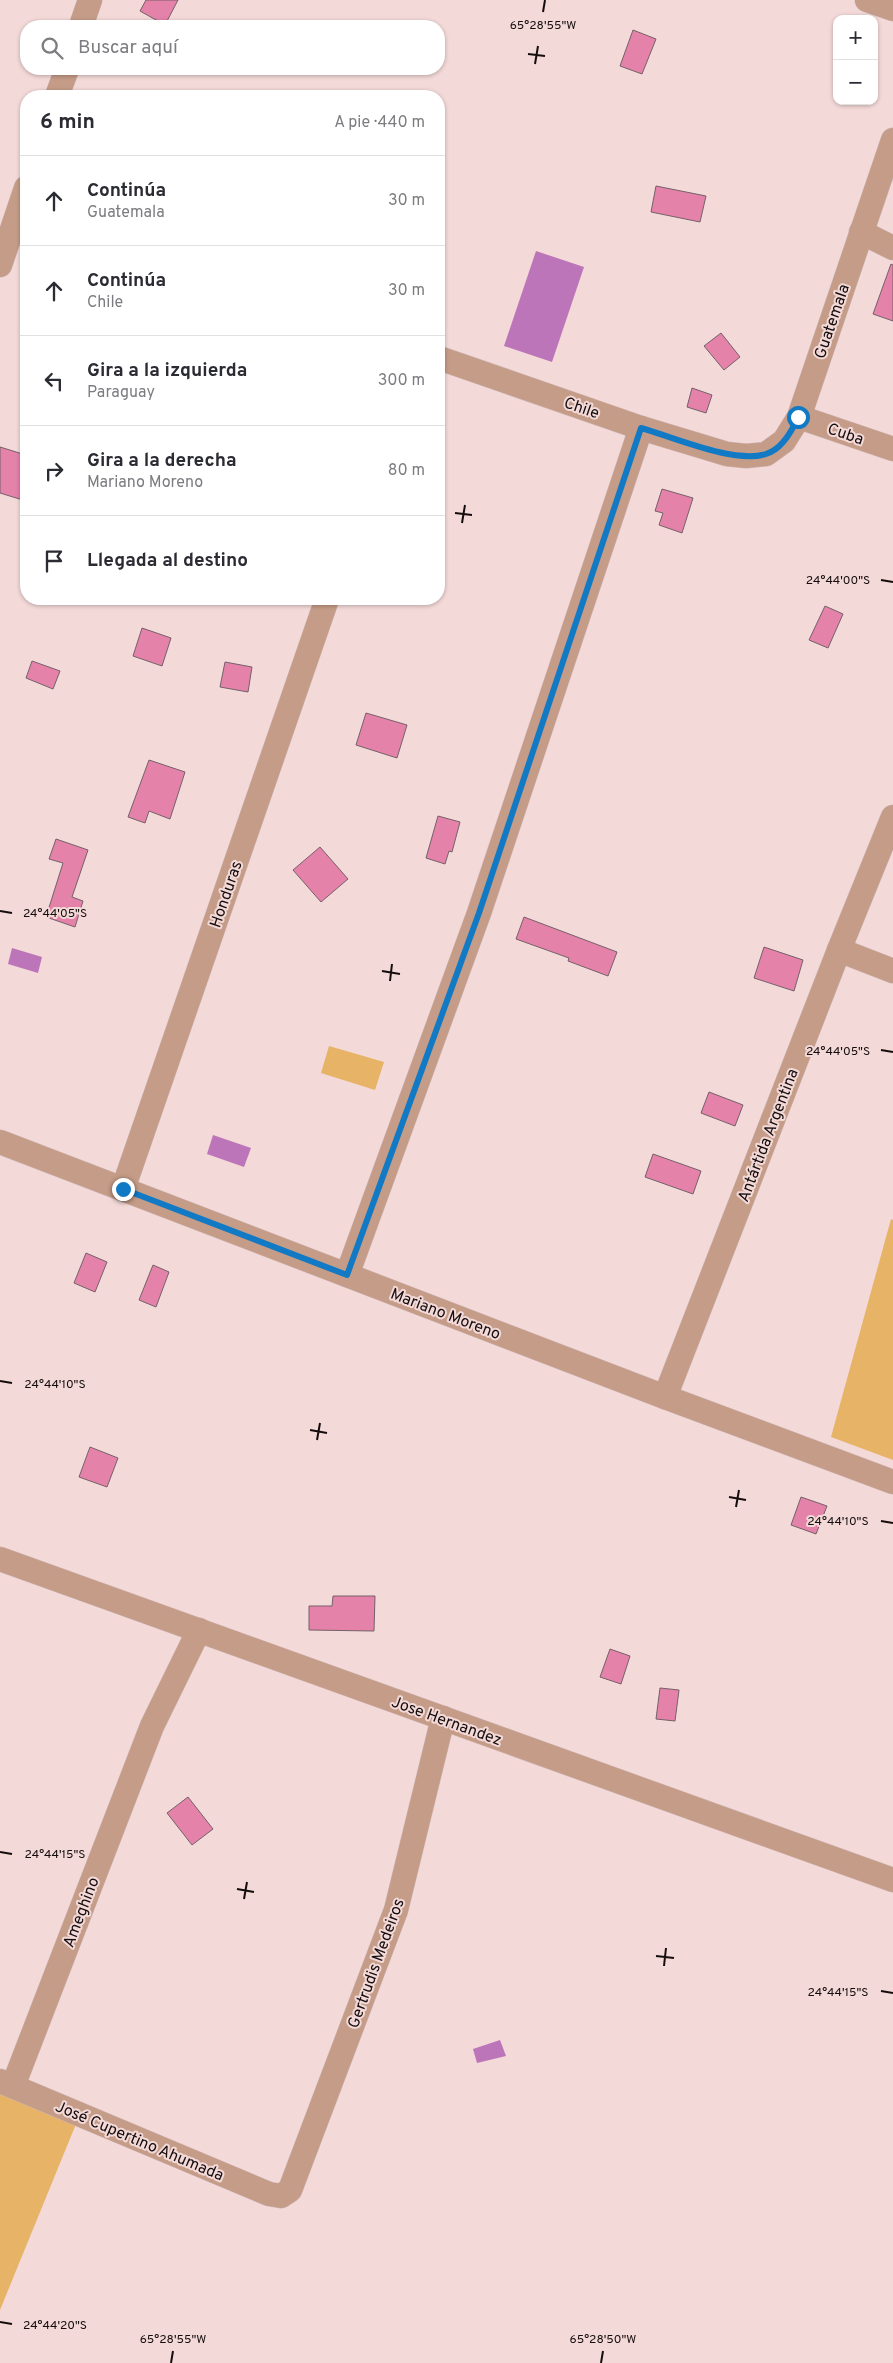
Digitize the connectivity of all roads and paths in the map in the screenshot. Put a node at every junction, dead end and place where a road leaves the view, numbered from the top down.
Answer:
1 (90, 0) edge
2 (867, 0) edge
3 (893, 9) edge
4 (83, 20) edge
5 (65, 75) edge
6 (59, 90) edge
7 (893, 140) edge
8 (20, 206) edge
9 (13, 226) edge
10 (861, 232) junction
11 (893, 248) edge
12 (0, 265) edge
13 (445, 360) edge
14 (798, 417) junction
15 (641, 428) junction
16 (893, 449) edge
17 (727, 454) joint
18 (325, 605) edge
19 (893, 817) edge
20 (839, 950) junction
21 (893, 971) edge
22 (0, 1142) edge
23 (123, 1189) junction
24 (347, 1275) junction
25 (665, 1397) junction
26 (893, 1482) edge
27 (0, 1559) edge
28 (199, 1630) junction
29 (443, 1718) junction
30 (893, 1880) edge
31 (7, 2083) edge
32 (281, 2196) joint

1 - 4 street
2 - 3 street
5 - 6 street
7 - 10 street, Guatemala
8 - 9 street
9 - 12 street
10 - 11 street
10 - 14 street, Guatemala
13 - 15 street, Chile
14 - 16 street, Cuba
14 - 17 street, Guatemala
15 - 17 street, Chile
15 - 24 street
18 - 23 street, Honduras
19 - 20 street, Antártida Argentina
20 - 21 street
20 - 25 street, Antártida Argentina
22 - 23 street, Mariano Moreno
23 - 24 street, Mariano Moreno
24 - 25 street, Mariano Moreno
25 - 26 street, Mariano Moreno
27 - 28 street, Jose Hernandez
28 - 29 street, Jose Hernandez
28 - 31 street, Ameghino
29 - 30 street, Jose Hernandez
29 - 32 street, Gertrudis Medeiros
31 - 32 street, José Cupertino Ahumada

